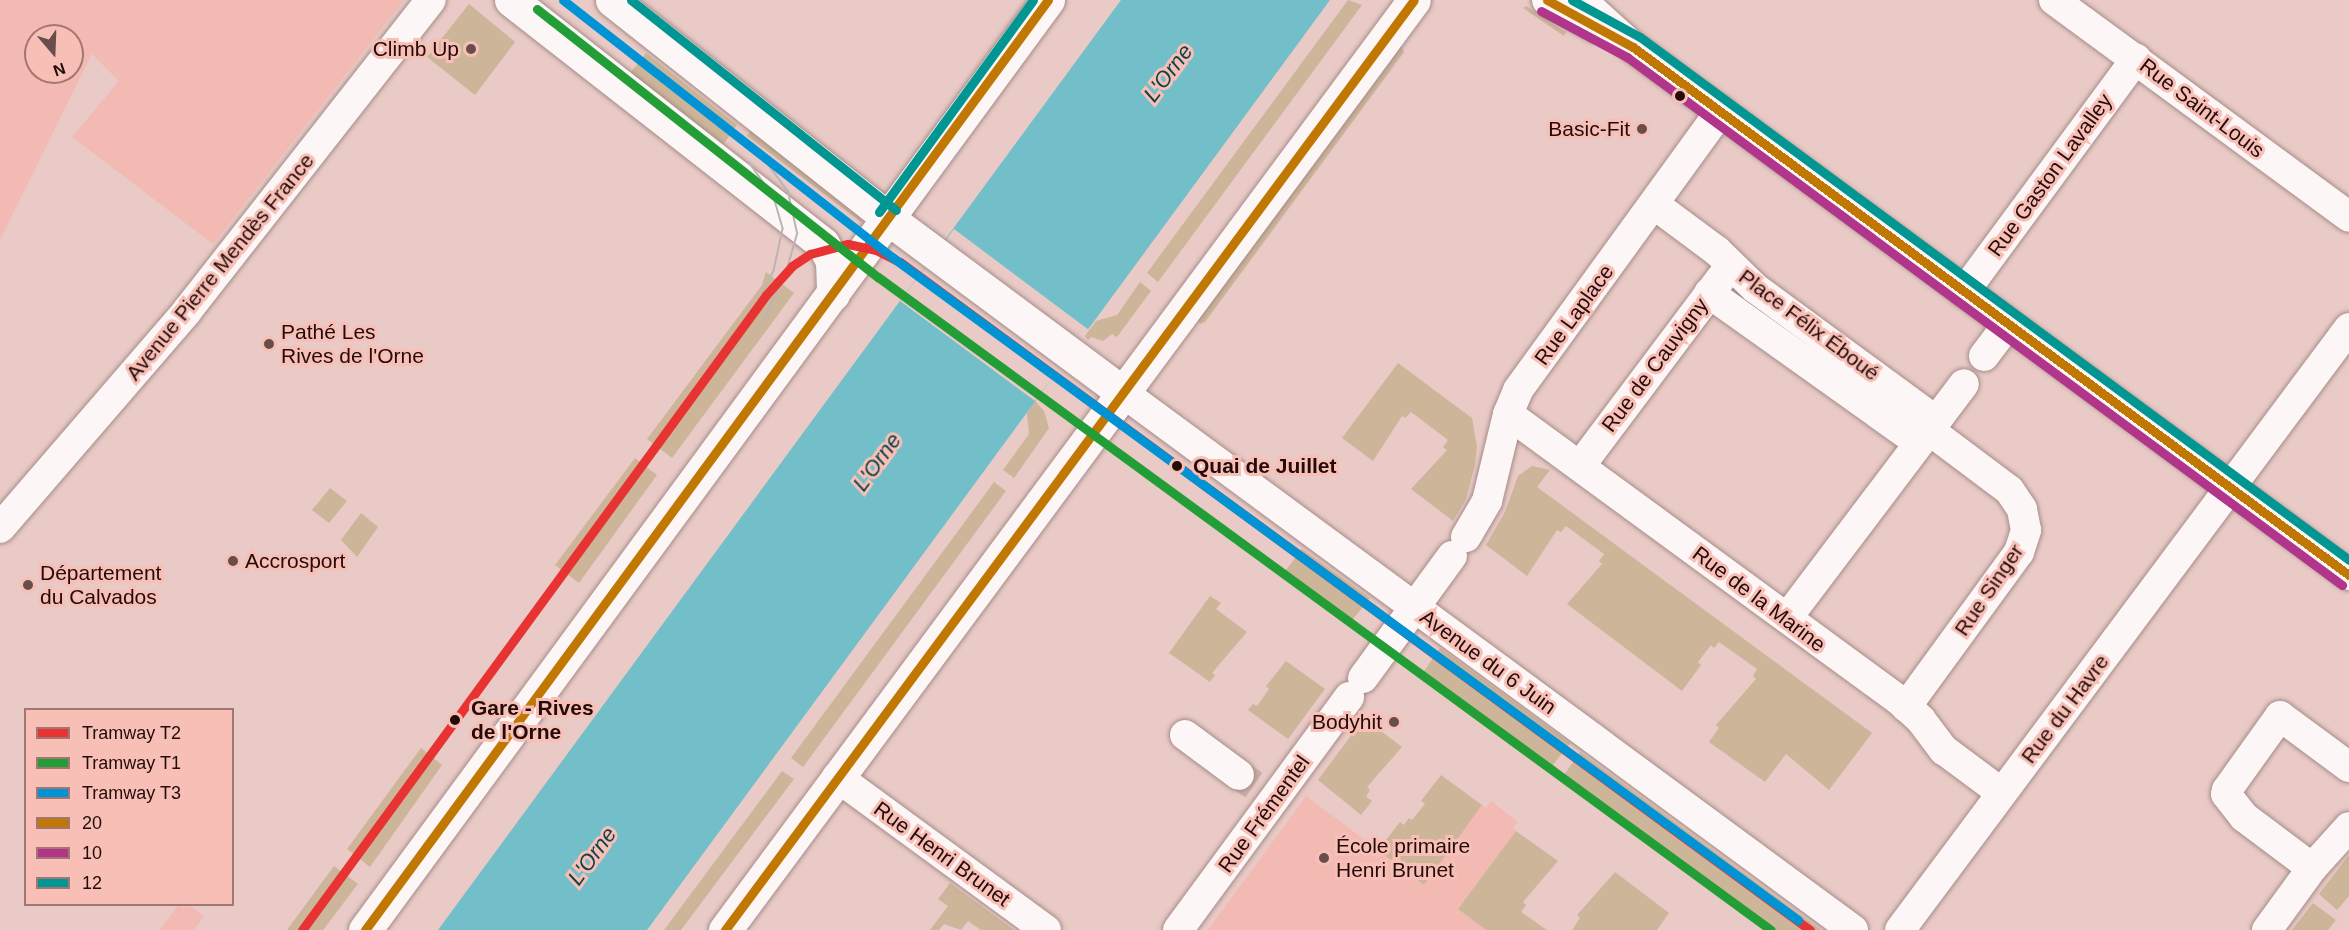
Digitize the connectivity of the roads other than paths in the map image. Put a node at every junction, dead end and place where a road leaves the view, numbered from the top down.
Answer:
1 (431, 0) edge
2 (511, 0) edge
3 (612, 0) edge
4 (1048, 0) edge
5 (1414, 0) edge
6 (1547, 0) edge
7 (1581, 0) edge
8 (2054, 0) edge
9 (1633, 47) junction
10 (2136, 59) junction
11 (1721, 111) junction
12 (1655, 205) junction
13 (2349, 217) edge
14 (889, 219) junction
15 (1732, 265) junction
16 (1964, 292) junction
17 (1709, 293) junction
18 (833, 294) junction
19 (2008, 324) junction
20 (2349, 328) edge
21 (1984, 356) dead end
22 (1964, 384) dead end
23 (1125, 394) junction
24 (1508, 414) junction
25 (1928, 431) junction
26 (1581, 466) junction
27 (2231, 487) junction
28 (0, 528) edge
29 (2349, 575) edge
30 (1414, 608) junction
31 (1787, 618) junction
32 (1906, 707) junction
33 (1185, 735) dead end
34 (2349, 767) edge
35 (837, 777) junction
36 (1257, 785) junction
37 (2002, 793) junction
38 (2349, 826) edge
39 (2312, 868) junction
40 (365, 930) edge
41 (725, 930) edge
42 (1046, 930) edge
43 (1178, 930) edge
44 (1853, 930) edge
45 (1900, 930) edge
46 (2267, 930) edge

1 - 28 street, Avenue Pierre Mendès France
2 - 18 main road
3 - 14 main road
4 - 14 main road
5 - 23 main road
6 - 9 street
7 - 9 street
8 - 10 street, Rue Saint-Louis
9 - 11 street
10 - 13 street, Rue Saint-Louis
10 - 16 street, Rue Gaston Lavalley
11 - 12 street, Rue Laplace
11 - 16 street
12 - 15 street, Place Félix Éboué
12 - 24 street, Rue Laplace
14 - 18 main road
14 - 23 main road
15 - 17 street, Rue de Cauvigny
15 - 25 street, Place Félix Éboué
16 - 19 street
17 - 25 street, Place Félix Éboué
17 - 26 street, Rue de Cauvigny
18 - 40 main road
19 - 21 street
19 - 27 street
20 - 27 street, Rue du Havre
22 - 25 street
23 - 30 street, Avenue du 6 Juin
23 - 35 main road
24 - 26 street, Rue de la Marine
24 - 30 street, Rue Laplace
25 - 31 street
25 - 32 street, Rue Singer
26 - 31 street, Rue de la Marine
27 - 29 street
27 - 37 street, Rue du Havre
30 - 36 street, Rue Frémentel
30 - 44 street, Avenue du 6 Juin
31 - 32 street, Rue de la Marine
32 - 37 street, Rue de la Marine
33 - 36 street
34 - 39 street
35 - 41 main road
35 - 42 street, Rue Henri Brunet
36 - 43 street, Rue Frémentel
37 - 45 street, Rue du Havre
38 - 39 street
39 - 46 street

